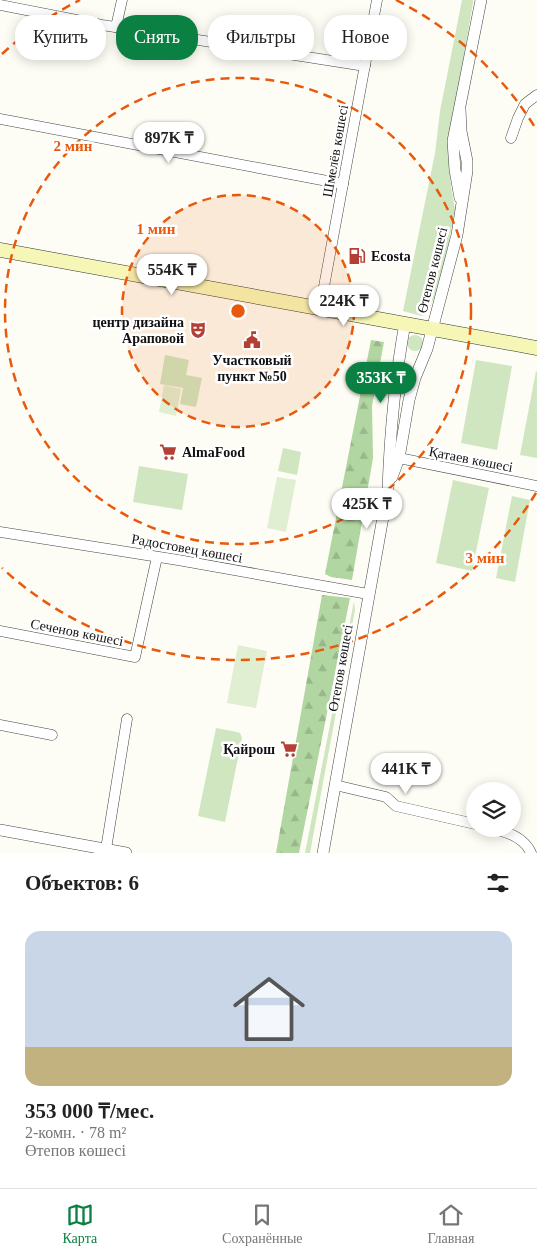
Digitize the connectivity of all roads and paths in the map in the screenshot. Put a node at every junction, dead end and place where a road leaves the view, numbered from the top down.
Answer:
1 (122, 0) edge
2 (377, 0) edge
3 (481, 0) edge
4 (0, 5) edge
5 (119, 15) edge
6 (116, 27) edge
7 (198, 40) edge
8 (365, 66) junction
9 (537, 95) edge
10 (0, 119) edge
11 (511, 138) dead end
12 (343, 184) junction
13 (0, 250) edge
14 (320, 308) junction
15 (405, 323) junction
16 (432, 328) junction
17 (537, 348) edge
18 (399, 458) junction
19 (537, 486) edge
20 (388, 489) junction
21 (0, 532) edge
22 (157, 556) junction
23 (368, 594) junction
24 (0, 631) edge
25 (127, 719) dead end
26 (0, 725) edge
27 (52, 734) dead end
28 (335, 785) junction
29 (466, 822) edge
30 (0, 830) edge
31 (515, 837) edge
32 (116, 852) edge
33 (323, 853) edge
34 (531, 853) edge

1 - 5 street
2 - 8 street, Шмелёв көшесі
3 - 16 street, Өтепов көшесі
4 - 6 street
7 - 8 street
8 - 12 street, Шмелёв көшесі
9 - 11 street
10 - 12 street
12 - 14 street, Шмелёв көшесі
13 - 14 main road
14 - 15 main road
15 - 16 main road
15 - 20 street, Өтепов көшесі
16 - 17 main road
16 - 18 street, Өтепов көшесі
18 - 19 street, Қатаев көшесі
18 - 20 street, Өтепов көшесі
20 - 23 street, Өтепов көшесі
21 - 22 street, Радостовец көшесі
22 - 23 street, Радостовец көшесі
22 - 24 street, Сеченов көшесі
23 - 28 street, Өтепов көшесі
25 - 32 street
26 - 27 street
28 - 29 street
28 - 33 street, Өтепов көшесі
30 - 32 street
31 - 34 street

